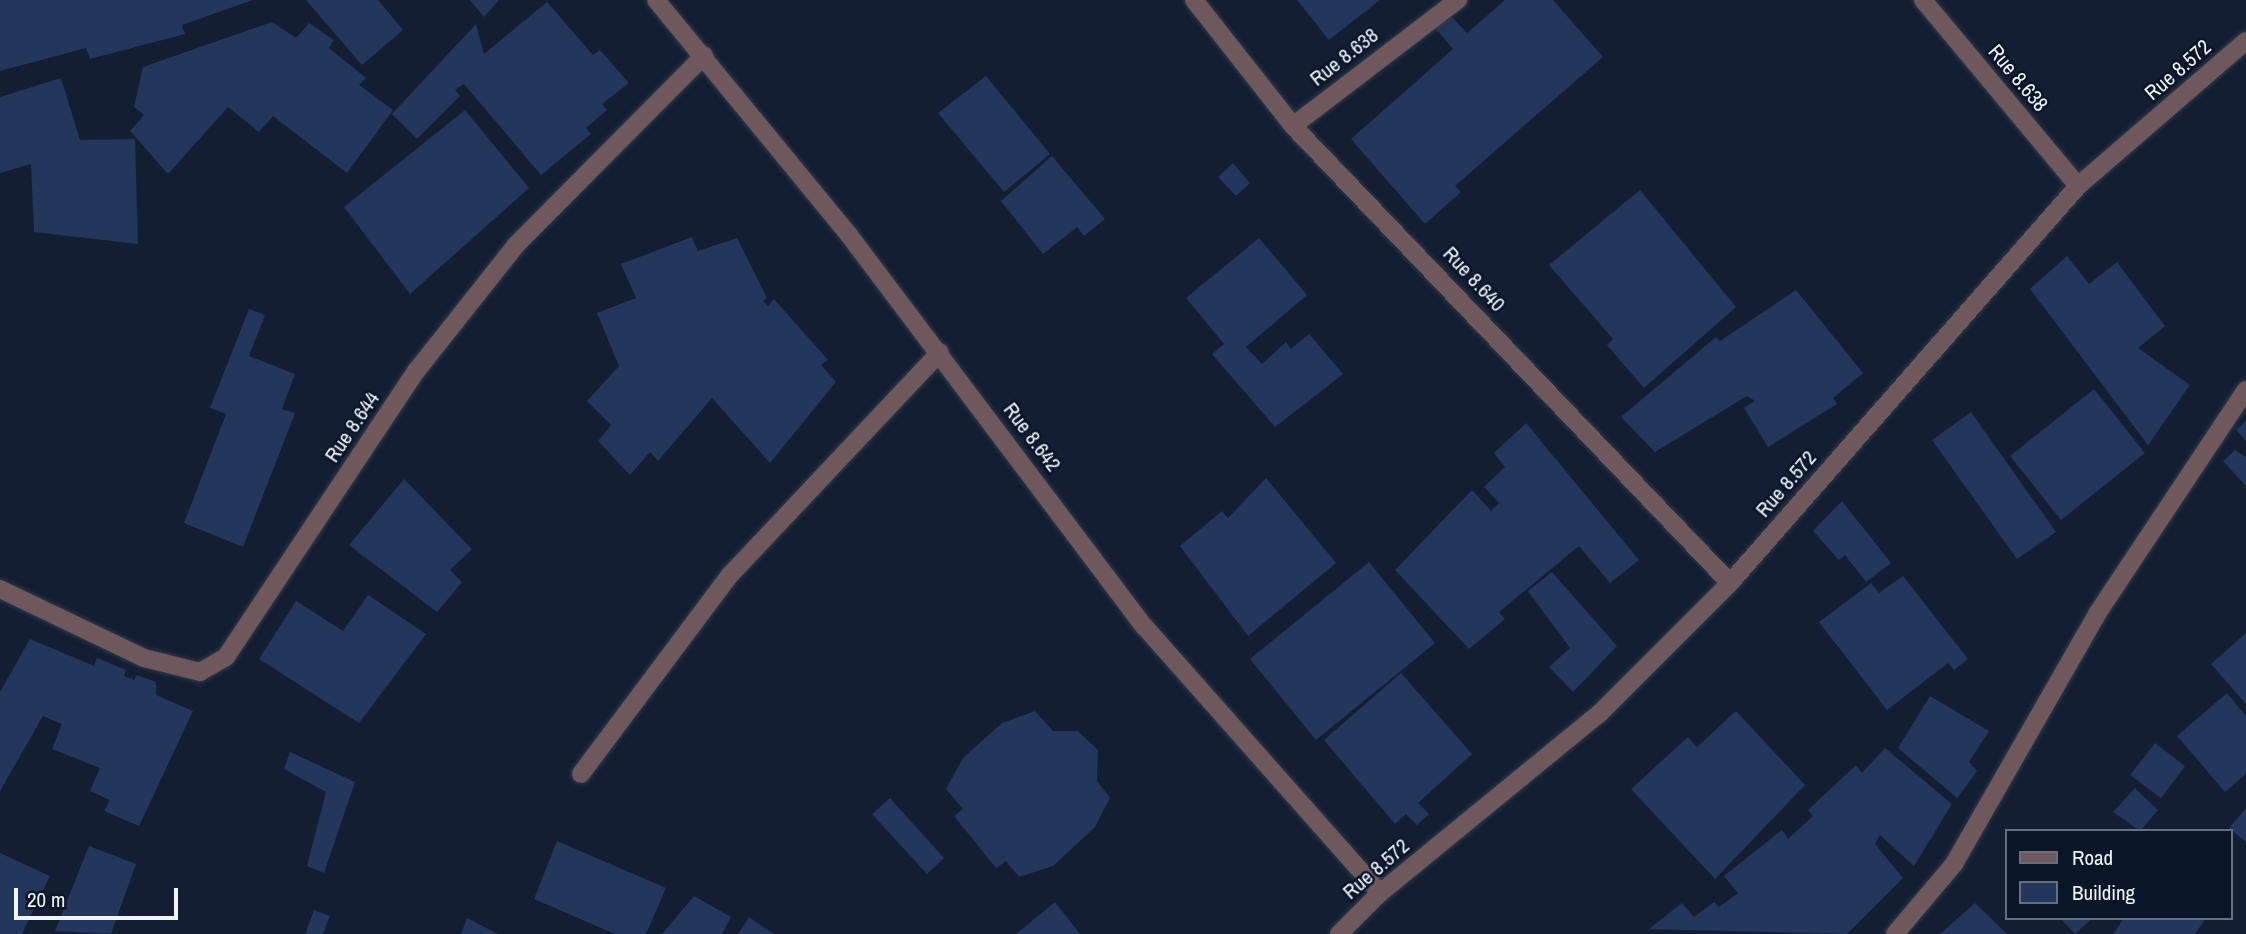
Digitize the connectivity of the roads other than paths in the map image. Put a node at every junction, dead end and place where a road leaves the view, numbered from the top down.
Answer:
1 (656, 0) edge
2 (1195, 0) edge
3 (1458, 0) edge
4 (1923, 0) edge
5 (2246, 41) edge
6 (704, 56) junction
7 (1293, 126) junction
8 (2078, 186) junction
9 (940, 352) junction
10 (2246, 390) edge
11 (1730, 583) junction
12 (0, 589) edge
13 (581, 774) dead end
14 (1380, 893) junction
15 (1339, 934) edge
16 (1895, 934) edge

1 - 6 street, Rue 8.642
2 - 7 street, Rue 8.640
3 - 7 street, Rue 8.638
4 - 8 street, Rue 8.638
5 - 8 street, Rue 8.572
6 - 9 street, Rue 8.642
6 - 12 street, Rue 8.644
7 - 11 street, Rue 8.640
8 - 11 street, Rue 8.572
9 - 13 street
9 - 14 street, Rue 8.642
10 - 16 street
11 - 14 street, Rue 8.572
14 - 15 street, Rue 8.572

